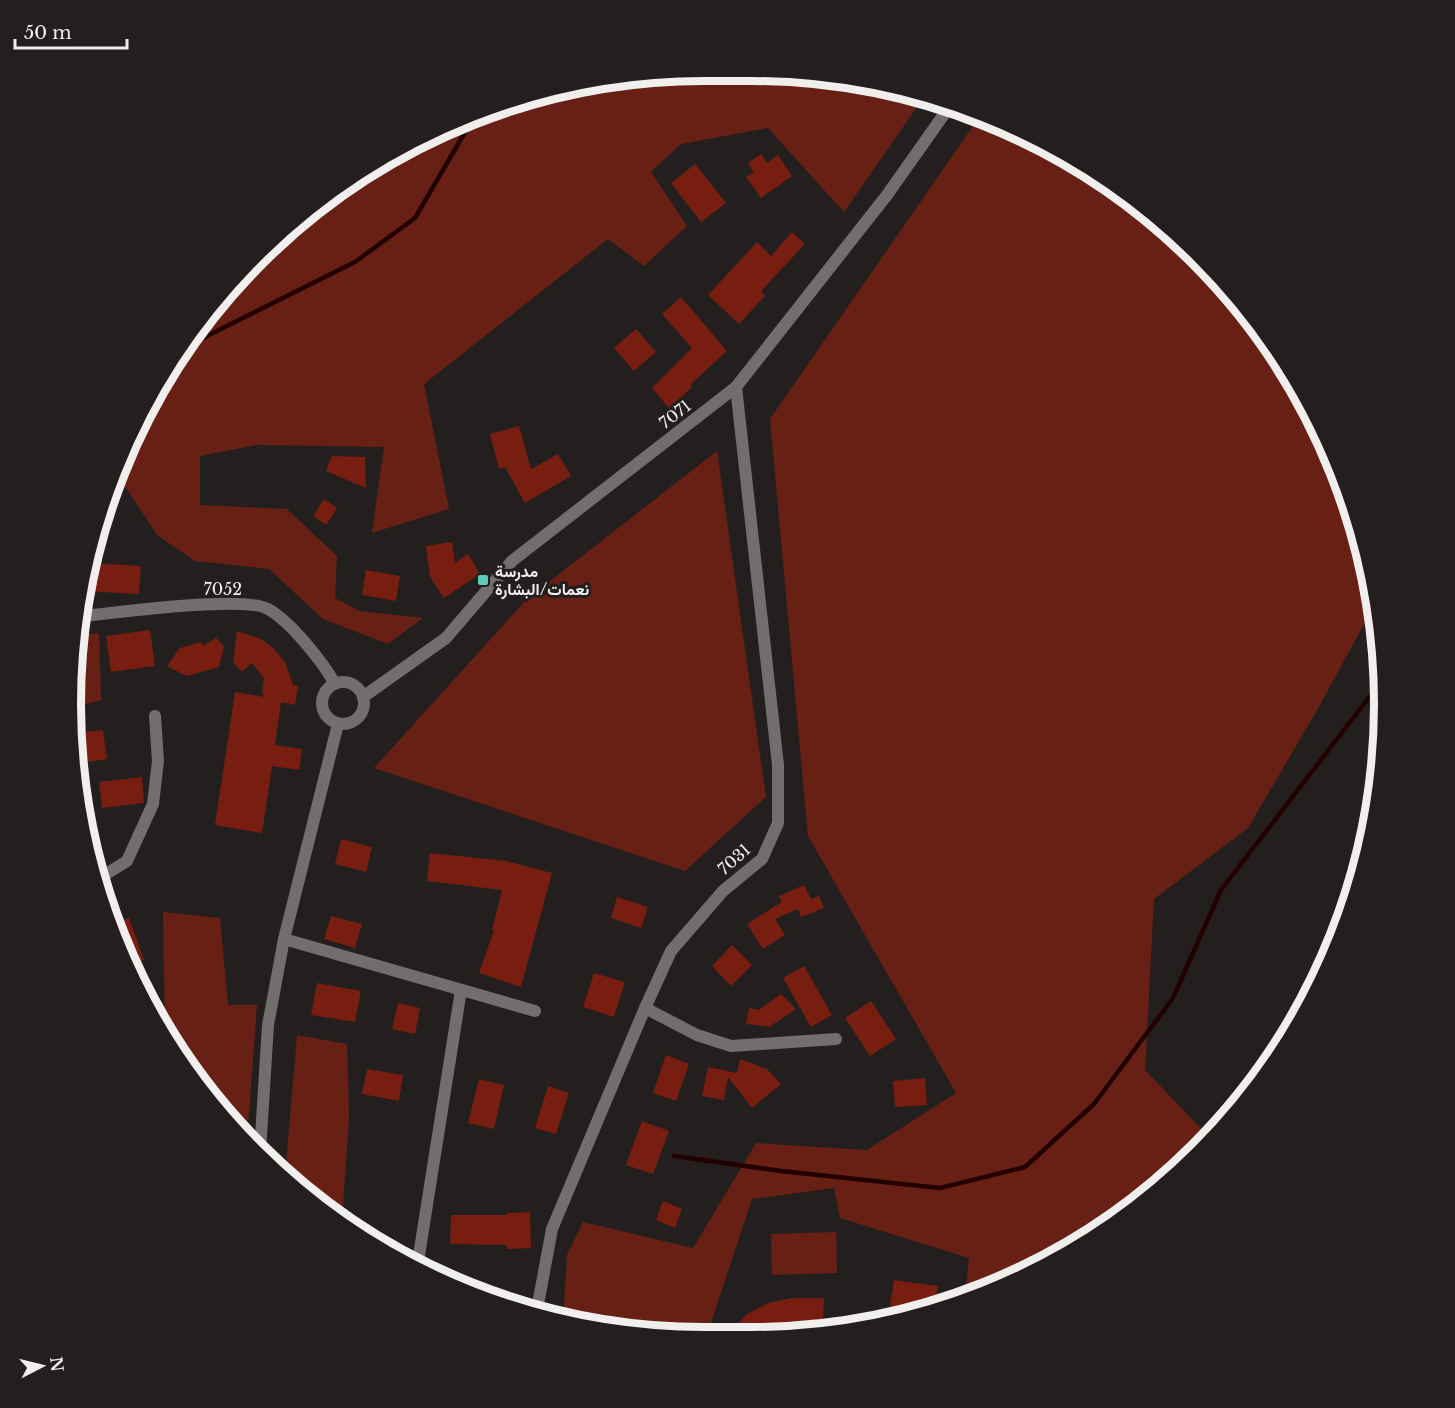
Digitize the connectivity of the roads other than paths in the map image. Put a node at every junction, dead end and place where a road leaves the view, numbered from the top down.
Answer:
1 (945, 112) edge
2 (736, 387) junction
3 (87, 616) edge
4 (335, 684) junction
5 (363, 697) junction
6 (155, 716) dead end
7 (338, 724) junction
8 (105, 875) edge
9 (284, 939) junction
10 (461, 990) junction
11 (645, 1008) junction
12 (535, 1011) dead end
13 (836, 1040) dead end
14 (261, 1142) edge
15 (419, 1258) edge
16 (538, 1304) edge

1 - 2 street, 7071
2 - 5 street, 7071
2 - 11 street, 7031
3 - 4 street, 7052
4 - 5 street
4 - 7 street
5 - 7 street
6 - 8 street
7 - 9 street
9 - 10 street
9 - 14 street
10 - 12 street
10 - 15 street
11 - 13 street
11 - 16 street, 7031

